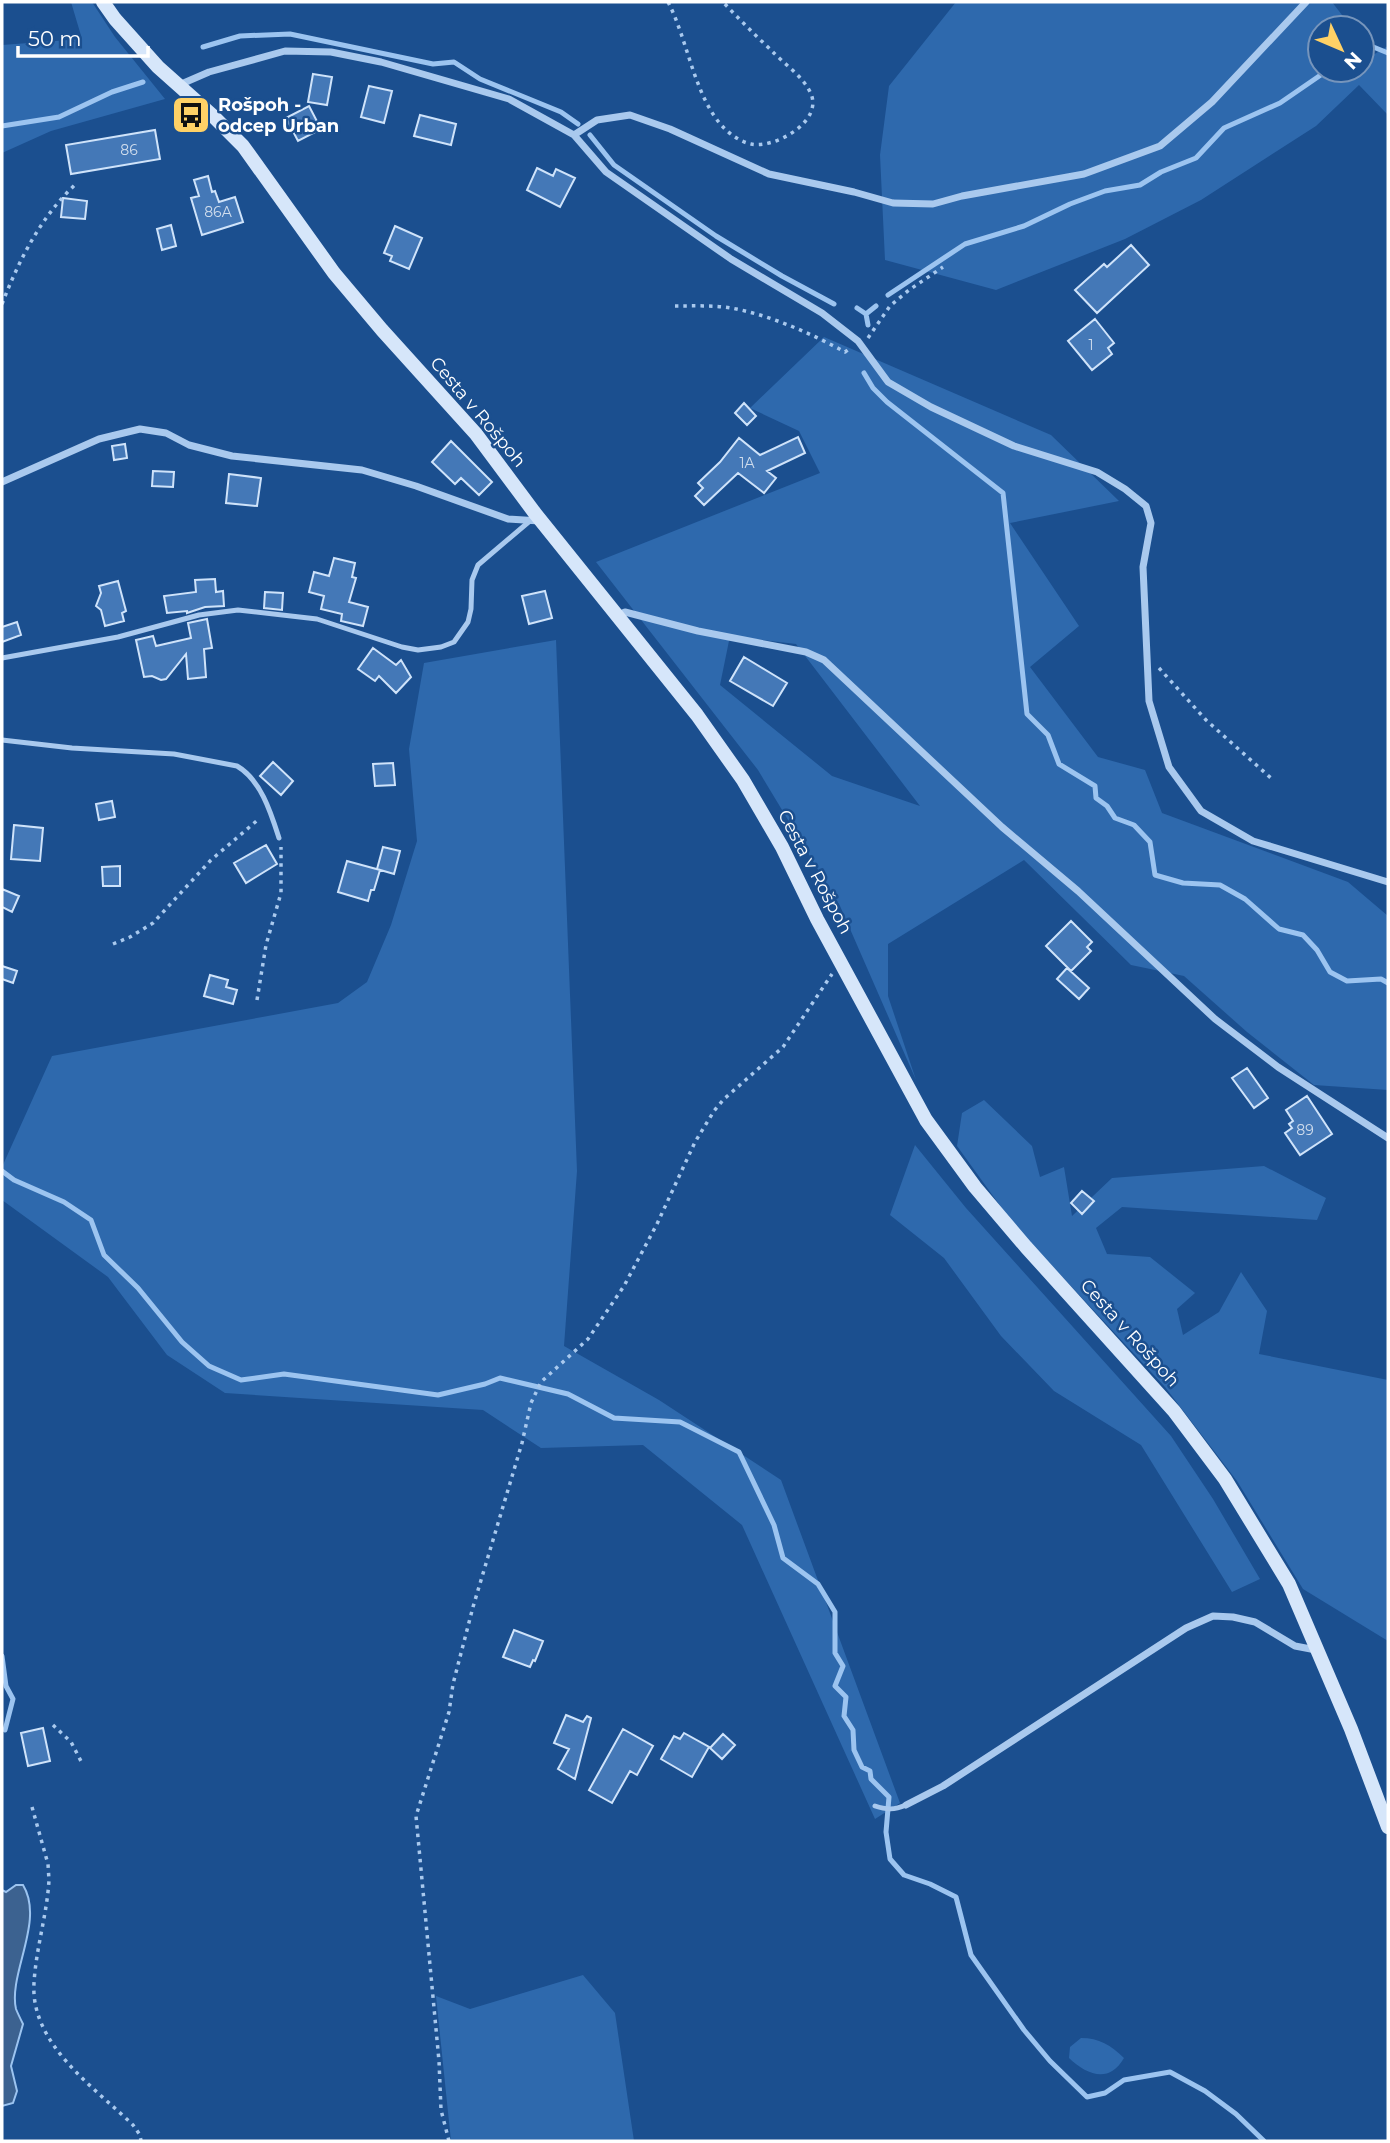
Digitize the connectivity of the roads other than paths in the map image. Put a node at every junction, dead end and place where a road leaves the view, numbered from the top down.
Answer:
1 (103, 2) edge
2 (1306, 2) edge
3 (178, 85) junction
4 (574, 135) junction
5 (2, 482) edge
6 (536, 521) junction
7 (618, 615) junction
8 (2, 658) edge
9 (2, 740) edge
10 (279, 838) road end
11 (1388, 882) edge
12 (1388, 1138) edge
13 (1316, 1650) junction
14 (906, 1805) joint
15 (875, 1806) dead end
16 (1388, 1827) edge

1 - 3 street, Cesta v Rošpoh
2 - 4 street
3 - 4 street
3 - 6 street, Cesta v Rošpoh
4 - 11 street
5 - 6 street
6 - 7 street, Cesta v Rošpoh
6 - 8 lane
7 - 12 street
7 - 13 street, Cesta v Rošpoh
9 - 10 lane
13 - 14 street
13 - 16 street, Cesta v Rošpoh
14 - 15 lane

